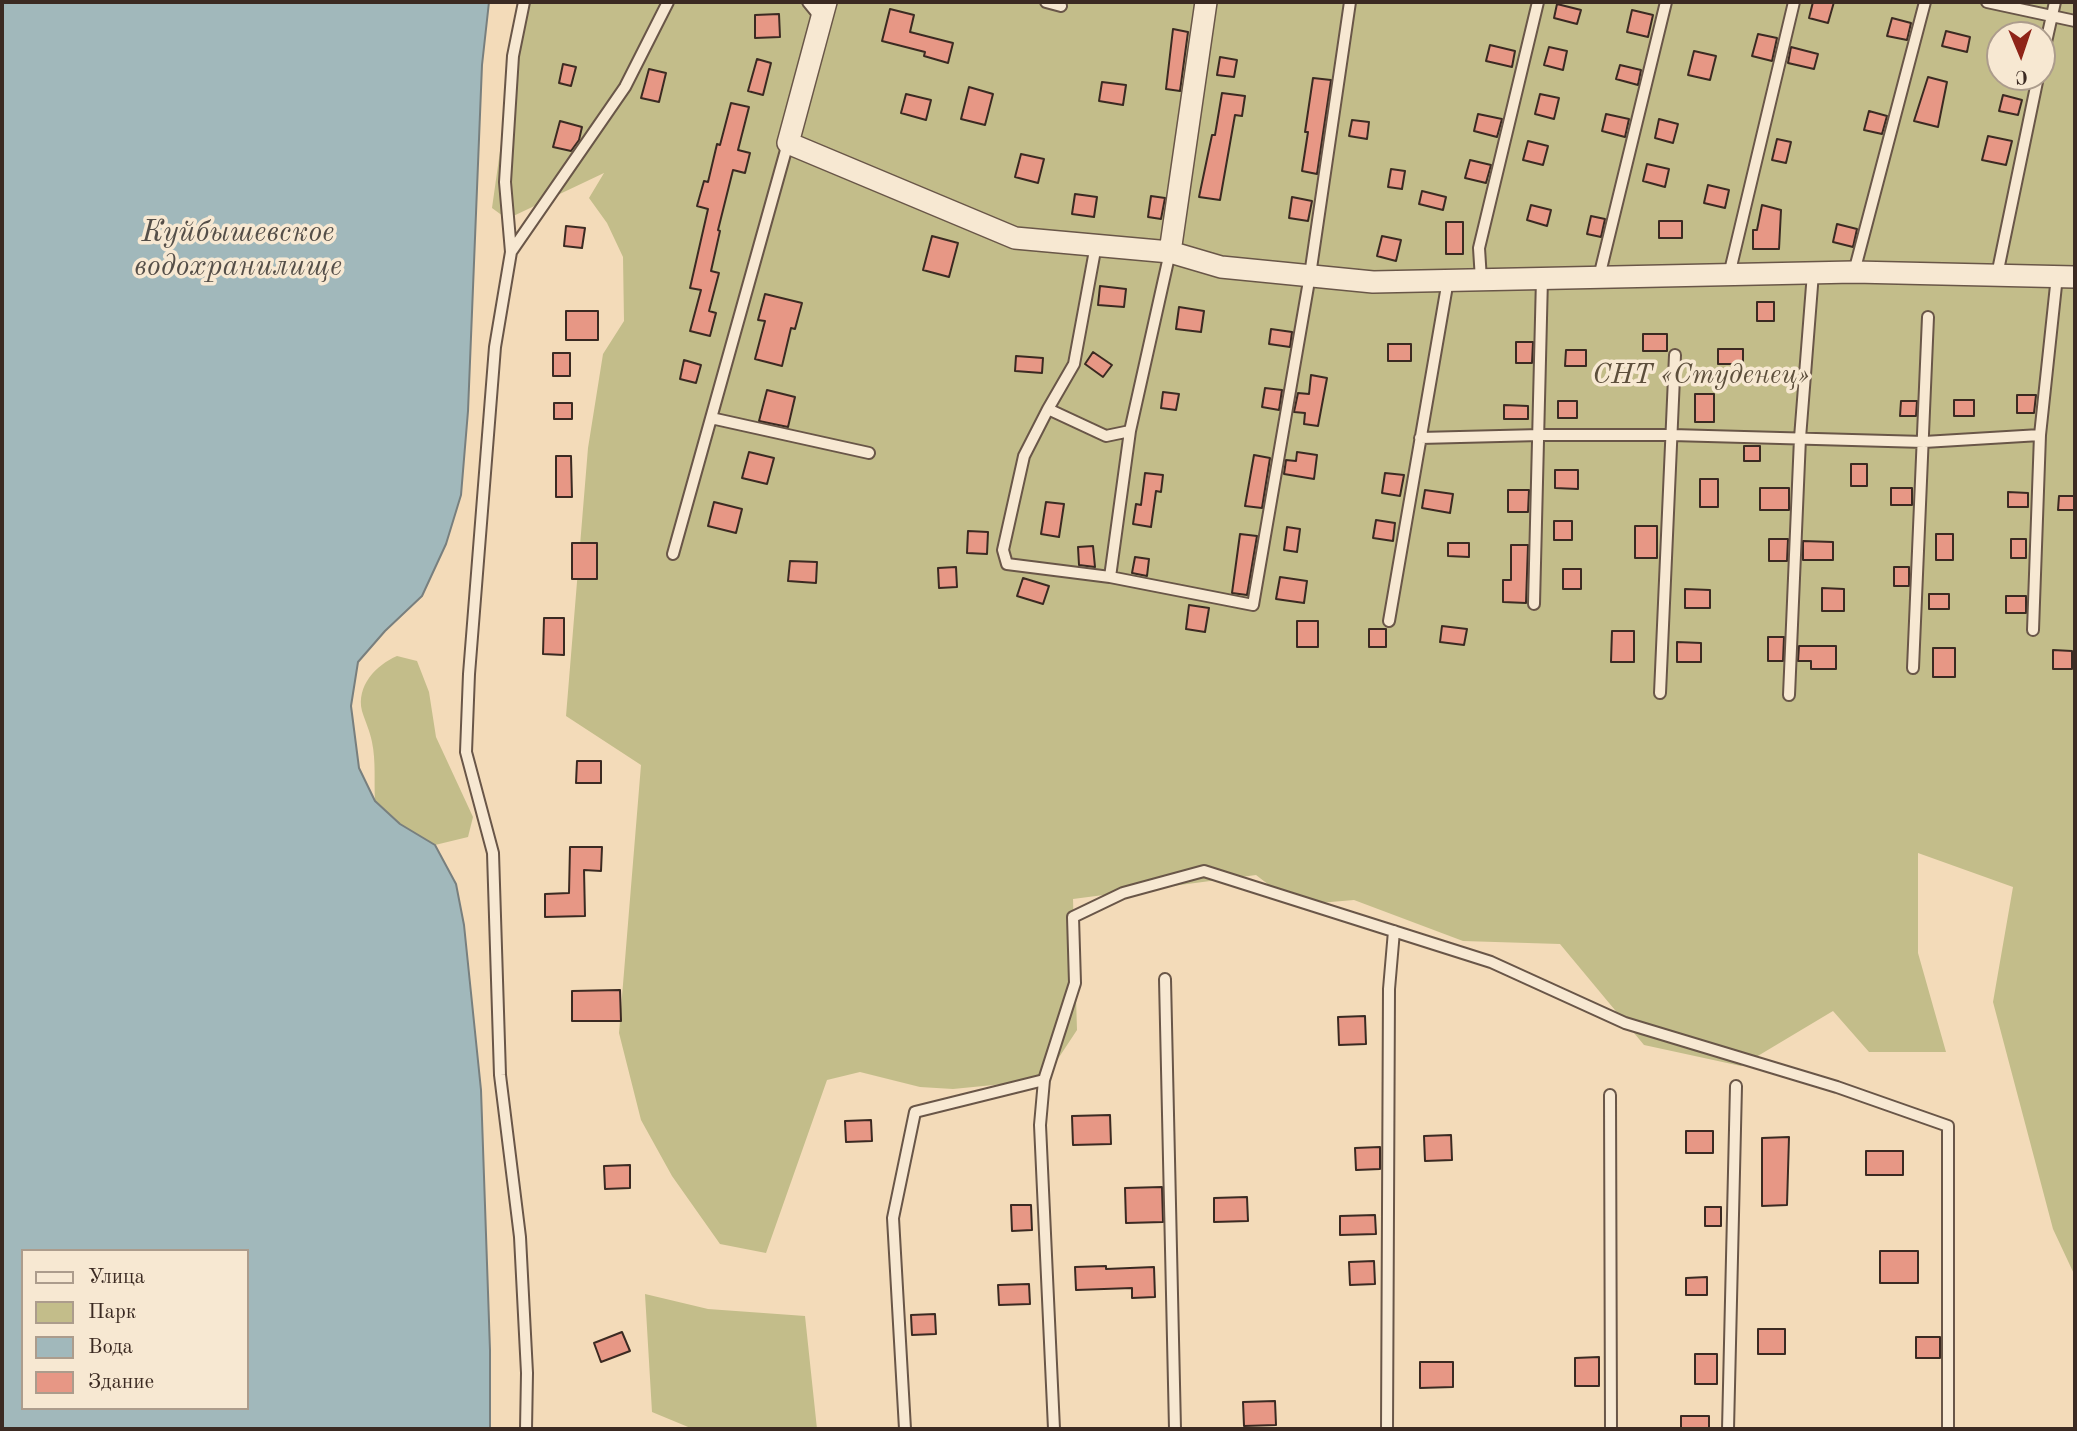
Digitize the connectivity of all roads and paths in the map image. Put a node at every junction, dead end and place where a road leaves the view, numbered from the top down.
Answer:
1 (524, 2) edge
2 (668, 2) edge
3 (1046, 2) edge
4 (1206, 2) edge
5 (1350, 2) edge
6 (1538, 2) edge
7 (1666, 2) edge
8 (1794, 2) edge
9 (1925, 2) edge
10 (1987, 2) edge
11 (2055, 2) edge
12 (1061, 6) dead end
13 (819, 7) edge
14 (2051, 15) junction
15 (2050, 21) edge
16 (2075, 21) edge
17 (2035, 91) edge
18 (788, 143) junction
19 (1096, 245) junction
20 (511, 252) junction
21 (1170, 253) junction
22 (1854, 272) junction
23 (1813, 273) junction
24 (1310, 275) junction
25 (1729, 275) junction
26 (1997, 275) junction
27 (2066, 276) edge
28 (1599, 277) junction
29 (1542, 278) junction
30 (1448, 280) junction
31 (1481, 280) junction
32 (1928, 317) dead end
33 (1675, 355) dead end
34 (1048, 409) junction
35 (711, 418) junction
36 (1130, 431) junction
37 (1539, 435) junction
38 (1672, 435) junction
39 (2040, 435) junction
40 (1420, 438) junction
41 (1800, 438) junction
42 (1924, 442) junction
43 (869, 453) dead end
44 (673, 554) dead end
45 (1110, 577) junction
46 (1534, 604) dead end
47 (1389, 621) dead end
48 (2033, 630) dead end
49 (1913, 668) dead end
50 (1660, 693) dead end
51 (1789, 695) dead end
52 (1394, 931) junction
53 (1165, 979) dead end
54 (1044, 1080) junction
55 (1735, 1086) dead end
56 (1610, 1095) dead end
57 (526, 1429) edge
58 (905, 1429) edge
59 (1054, 1429) edge
60 (1175, 1429) edge
61 (1387, 1429) edge
62 (1611, 1429) edge
63 (1728, 1429) edge
64 (1948, 1429) edge

1 - 20 lane
2 - 20 lane
3 - 12 lane
4 - 21 street
5 - 24 lane
6 - 31 lane
7 - 28 lane
8 - 25 lane
9 - 22 lane
10 - 14 lane
11 - 14 lane
13 - 18 street
14 - 15 lane
14 - 16 lane
17 - 26 lane
18 - 19 street
18 - 35 lane
19 - 21 street
19 - 34 lane
20 - 57 lane
21 - 24 street
21 - 36 lane
22 - 23 street
22 - 26 street
23 - 25 street
23 - 41 lane
24 - 30 street
24 - 45 lane
25 - 28 street
26 - 27 street
27 - 39 lane
28 - 29 street
29 - 31 street
29 - 37 lane
30 - 31 street
30 - 40 lane
32 - 42 lane
33 - 38 lane
34 - 36 lane
34 - 45 lane
35 - 43 lane
35 - 44 lane
36 - 45 lane
37 - 38 lane
37 - 40 lane
37 - 46 lane
38 - 41 lane
38 - 50 lane
39 - 42 lane
39 - 48 lane
40 - 47 lane
41 - 42 lane
41 - 51 lane
42 - 49 lane
52 - 54 lane
52 - 61 lane
52 - 64 lane
53 - 60 lane
54 - 58 lane
54 - 59 lane
55 - 63 lane
56 - 62 lane

